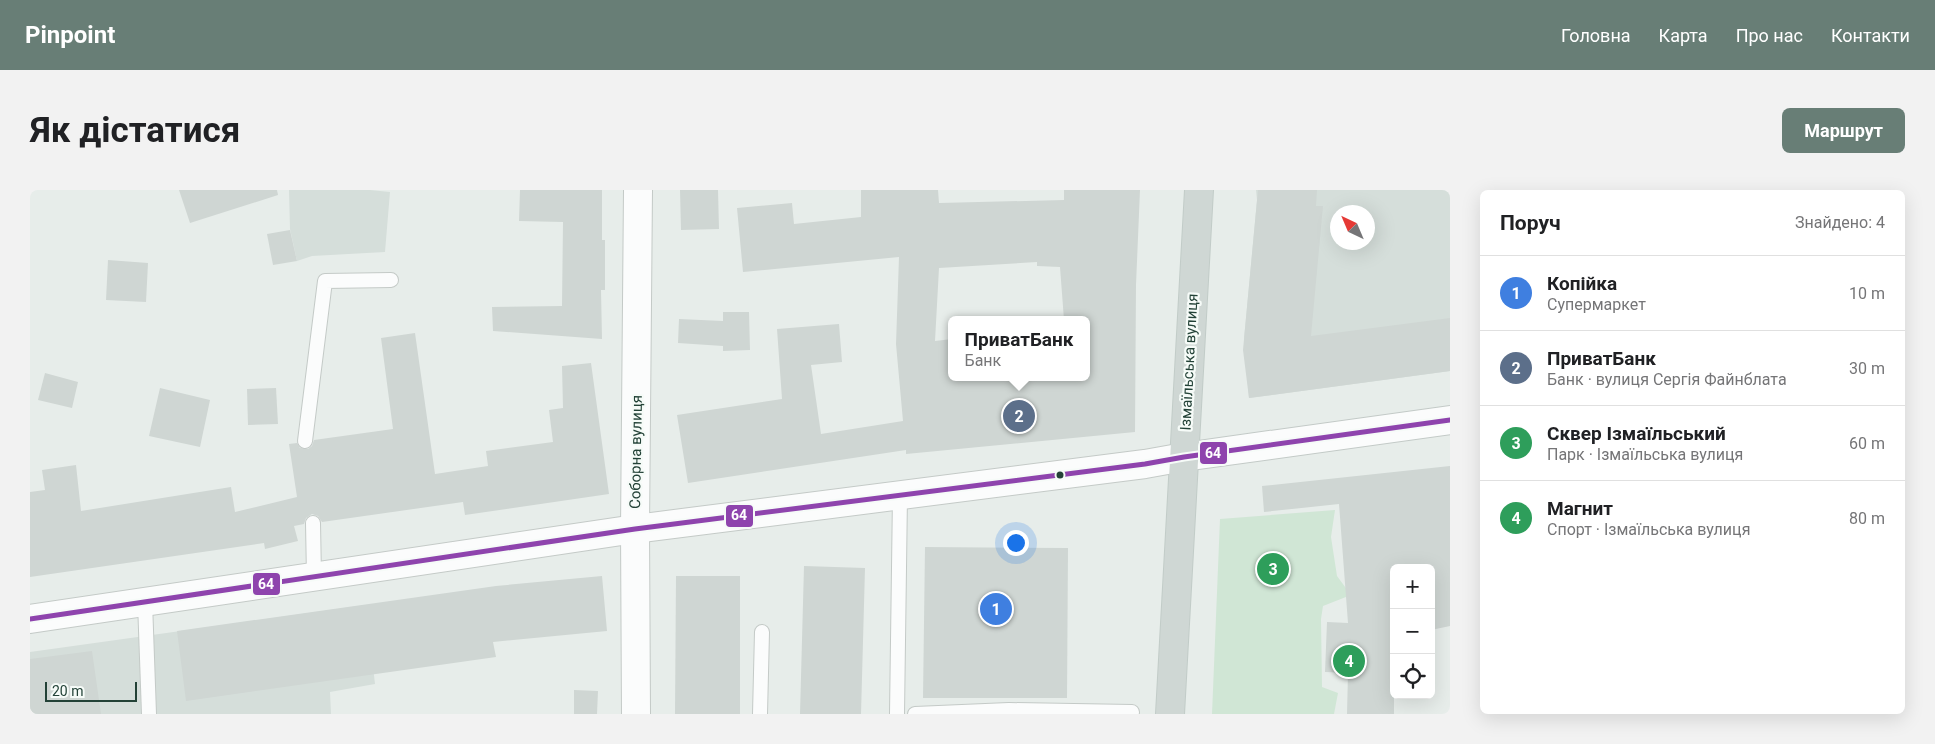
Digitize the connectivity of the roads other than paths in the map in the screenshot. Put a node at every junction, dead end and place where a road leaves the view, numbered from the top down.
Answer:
1 (638, 190) edge
2 (1199, 190) edge
3 (391, 280) dead end
4 (1450, 420) edge
5 (305, 441) dead end
6 (1184, 457) junction
7 (900, 495) junction
8 (313, 523) dead end
9 (635, 530) junction
10 (314, 577) junction
11 (145, 602) junction
12 (30, 619) edge
13 (762, 632) dead end
14 (1132, 712) dead end
15 (149, 714) edge
16 (636, 714) edge
17 (760, 714) edge
18 (897, 714) edge
19 (915, 714) edge
20 (1170, 714) edge

1 - 9 street, Соборна вулиця
2 - 6 main road, Ізмаїльська вулиця
3 - 5 lane
4 - 6 street
6 - 7 street
6 - 20 main road, Ізмаїльська вулиця
7 - 9 street
7 - 18 lane
8 - 10 lane
9 - 10 street
9 - 16 street, Соборна вулиця
10 - 11 street
11 - 12 street
11 - 15 lane
13 - 17 lane
14 - 19 lane

